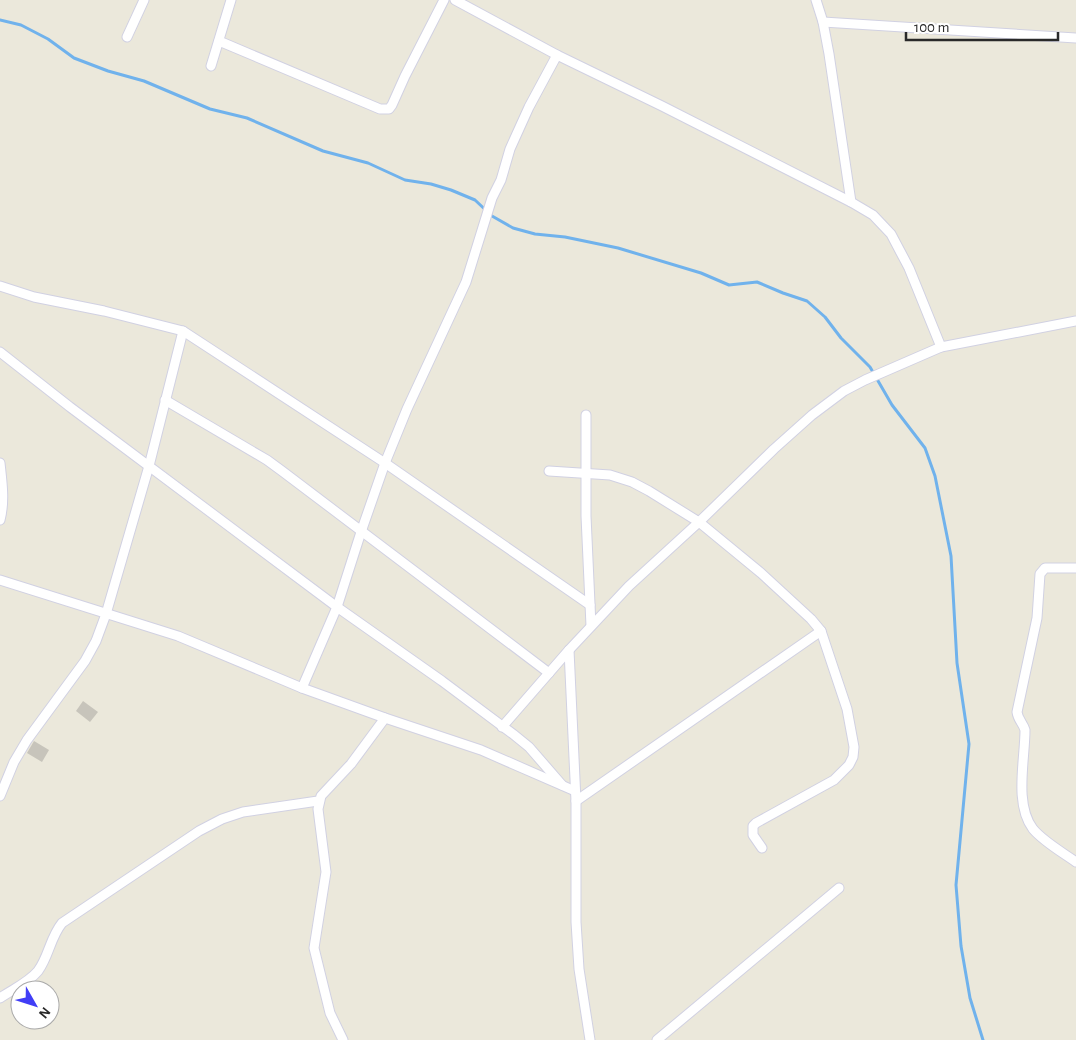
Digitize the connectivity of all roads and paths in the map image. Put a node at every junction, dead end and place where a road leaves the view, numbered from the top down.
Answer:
1 (144, 0) edge
2 (231, 0) edge
3 (444, 0) edge
4 (455, 0) edge
5 (816, 0) edge
6 (823, 22) junction
7 (127, 37) dead end
8 (1076, 38) edge
9 (219, 41) junction
10 (557, 55) junction
11 (211, 66) dead end
12 (851, 202) junction
13 (0, 286) edge
14 (1076, 321) edge
15 (183, 331) junction
16 (941, 348) junction
17 (0, 352) edge
18 (165, 400) junction
19 (586, 415) dead end
20 (0, 463) edge
21 (385, 463) junction
22 (149, 466) junction
23 (548, 471) dead end
24 (586, 474) junction
25 (0, 520) edge
26 (699, 522) junction
27 (361, 532) junction
28 (1076, 568) edge
29 (0, 580) edge
30 (590, 605) junction
31 (337, 607) junction
32 (106, 614) junction
33 (591, 626) junction
34 (821, 631) junction
35 (569, 650) junction
36 (549, 673) junction
37 (302, 688) junction
38 (385, 718) junction
39 (502, 727) junction
40 (562, 785) junction
41 (0, 796) edge
42 (575, 796) junction
43 (318, 801) junction
44 (762, 848) dead end
45 (1076, 862) edge
46 (839, 888) dead end
47 (0, 998) edge
48 (343, 1040) edge
49 (590, 1040) edge
50 (657, 1040) edge

1 - 7 street
2 - 9 street
3 - 9 street
4 - 10 street
5 - 6 street
6 - 8 street
6 - 12 street
9 - 11 street
10 - 12 street
10 - 21 street
12 - 16 street
13 - 15 street
14 - 16 street
15 - 18 street
15 - 21 street
16 - 26 street
17 - 22 street
18 - 22 street
18 - 27 street
19 - 24 street
20 - 25 street
21 - 27 street
21 - 30 street
22 - 31 street
22 - 32 street
23 - 24 street
24 - 26 street
24 - 30 street
26 - 33 street
26 - 34 street
27 - 31 street
27 - 36 street
28 - 45 street
29 - 32 street
30 - 33 street
31 - 37 street
31 - 39 street
32 - 37 street
32 - 41 street
33 - 35 street
34 - 42 street
34 - 44 street
35 - 36 street
35 - 42 street
36 - 39 street
37 - 38 street
38 - 40 street
38 - 43 street
39 - 40 street
40 - 42 street
42 - 49 street
43 - 47 street
43 - 48 street
46 - 50 street

